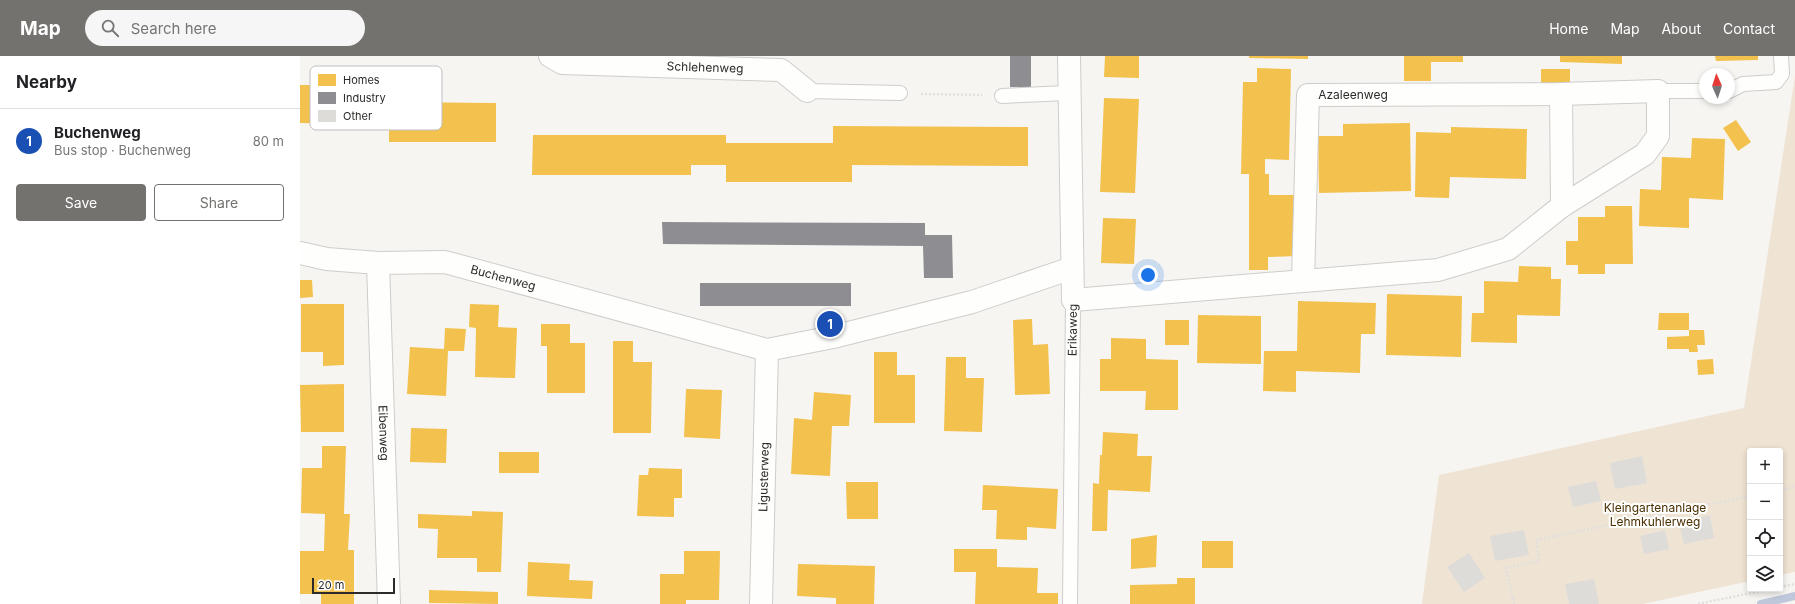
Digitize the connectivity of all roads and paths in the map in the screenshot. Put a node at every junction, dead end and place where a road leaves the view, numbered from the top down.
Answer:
1 (550, 56) edge
2 (1069, 56) edge
3 (1781, 56) edge
4 (1735, 88) edge
5 (807, 91) joint
6 (1658, 91) junction
7 (1699, 91) edge
8 (900, 93) joint
9 (1068, 93) junction
10 (1561, 94) junction
11 (1002, 96) joint
12 (1562, 206) junction
13 (300, 253) edge
14 (378, 263) junction
15 (1072, 268) junction
16 (1303, 282) junction
17 (1073, 300) junction
18 (767, 350) junction
19 (1795, 487) edge
20 (1783, 489) edge
21 (1747, 497) edge
22 (1795, 584) edge
23 (1783, 586) edge
24 (1756, 592) edge
25 (389, 604) edge
26 (761, 604) edge
27 (1070, 604) edge
28 (1514, 604) edge
29 (1698, 604) edge

1 - 5 street, Schlehenweg
2 - 9 street, Erikaweg
3 - 4 lane
5 - 8 lane
6 - 7 lane
6 - 10 street, Azaleenweg
6 - 12 street
8 - 11 path
9 - 11 lane
9 - 15 street, Erikaweg
10 - 12 street
10 - 16 street, Azaleenweg
12 - 16 street
13 - 14 street, Buchenweg
14 - 18 street, Buchenweg
14 - 25 street, Eibenweg
15 - 17 street, Erikaweg
15 - 18 street, Buchenweg
16 - 17 street
17 - 27 lane, Erikaweg
18 - 26 street, Ligusterweg
19 - 20 path
21 - 28 path
22 - 23 path
24 - 29 path

